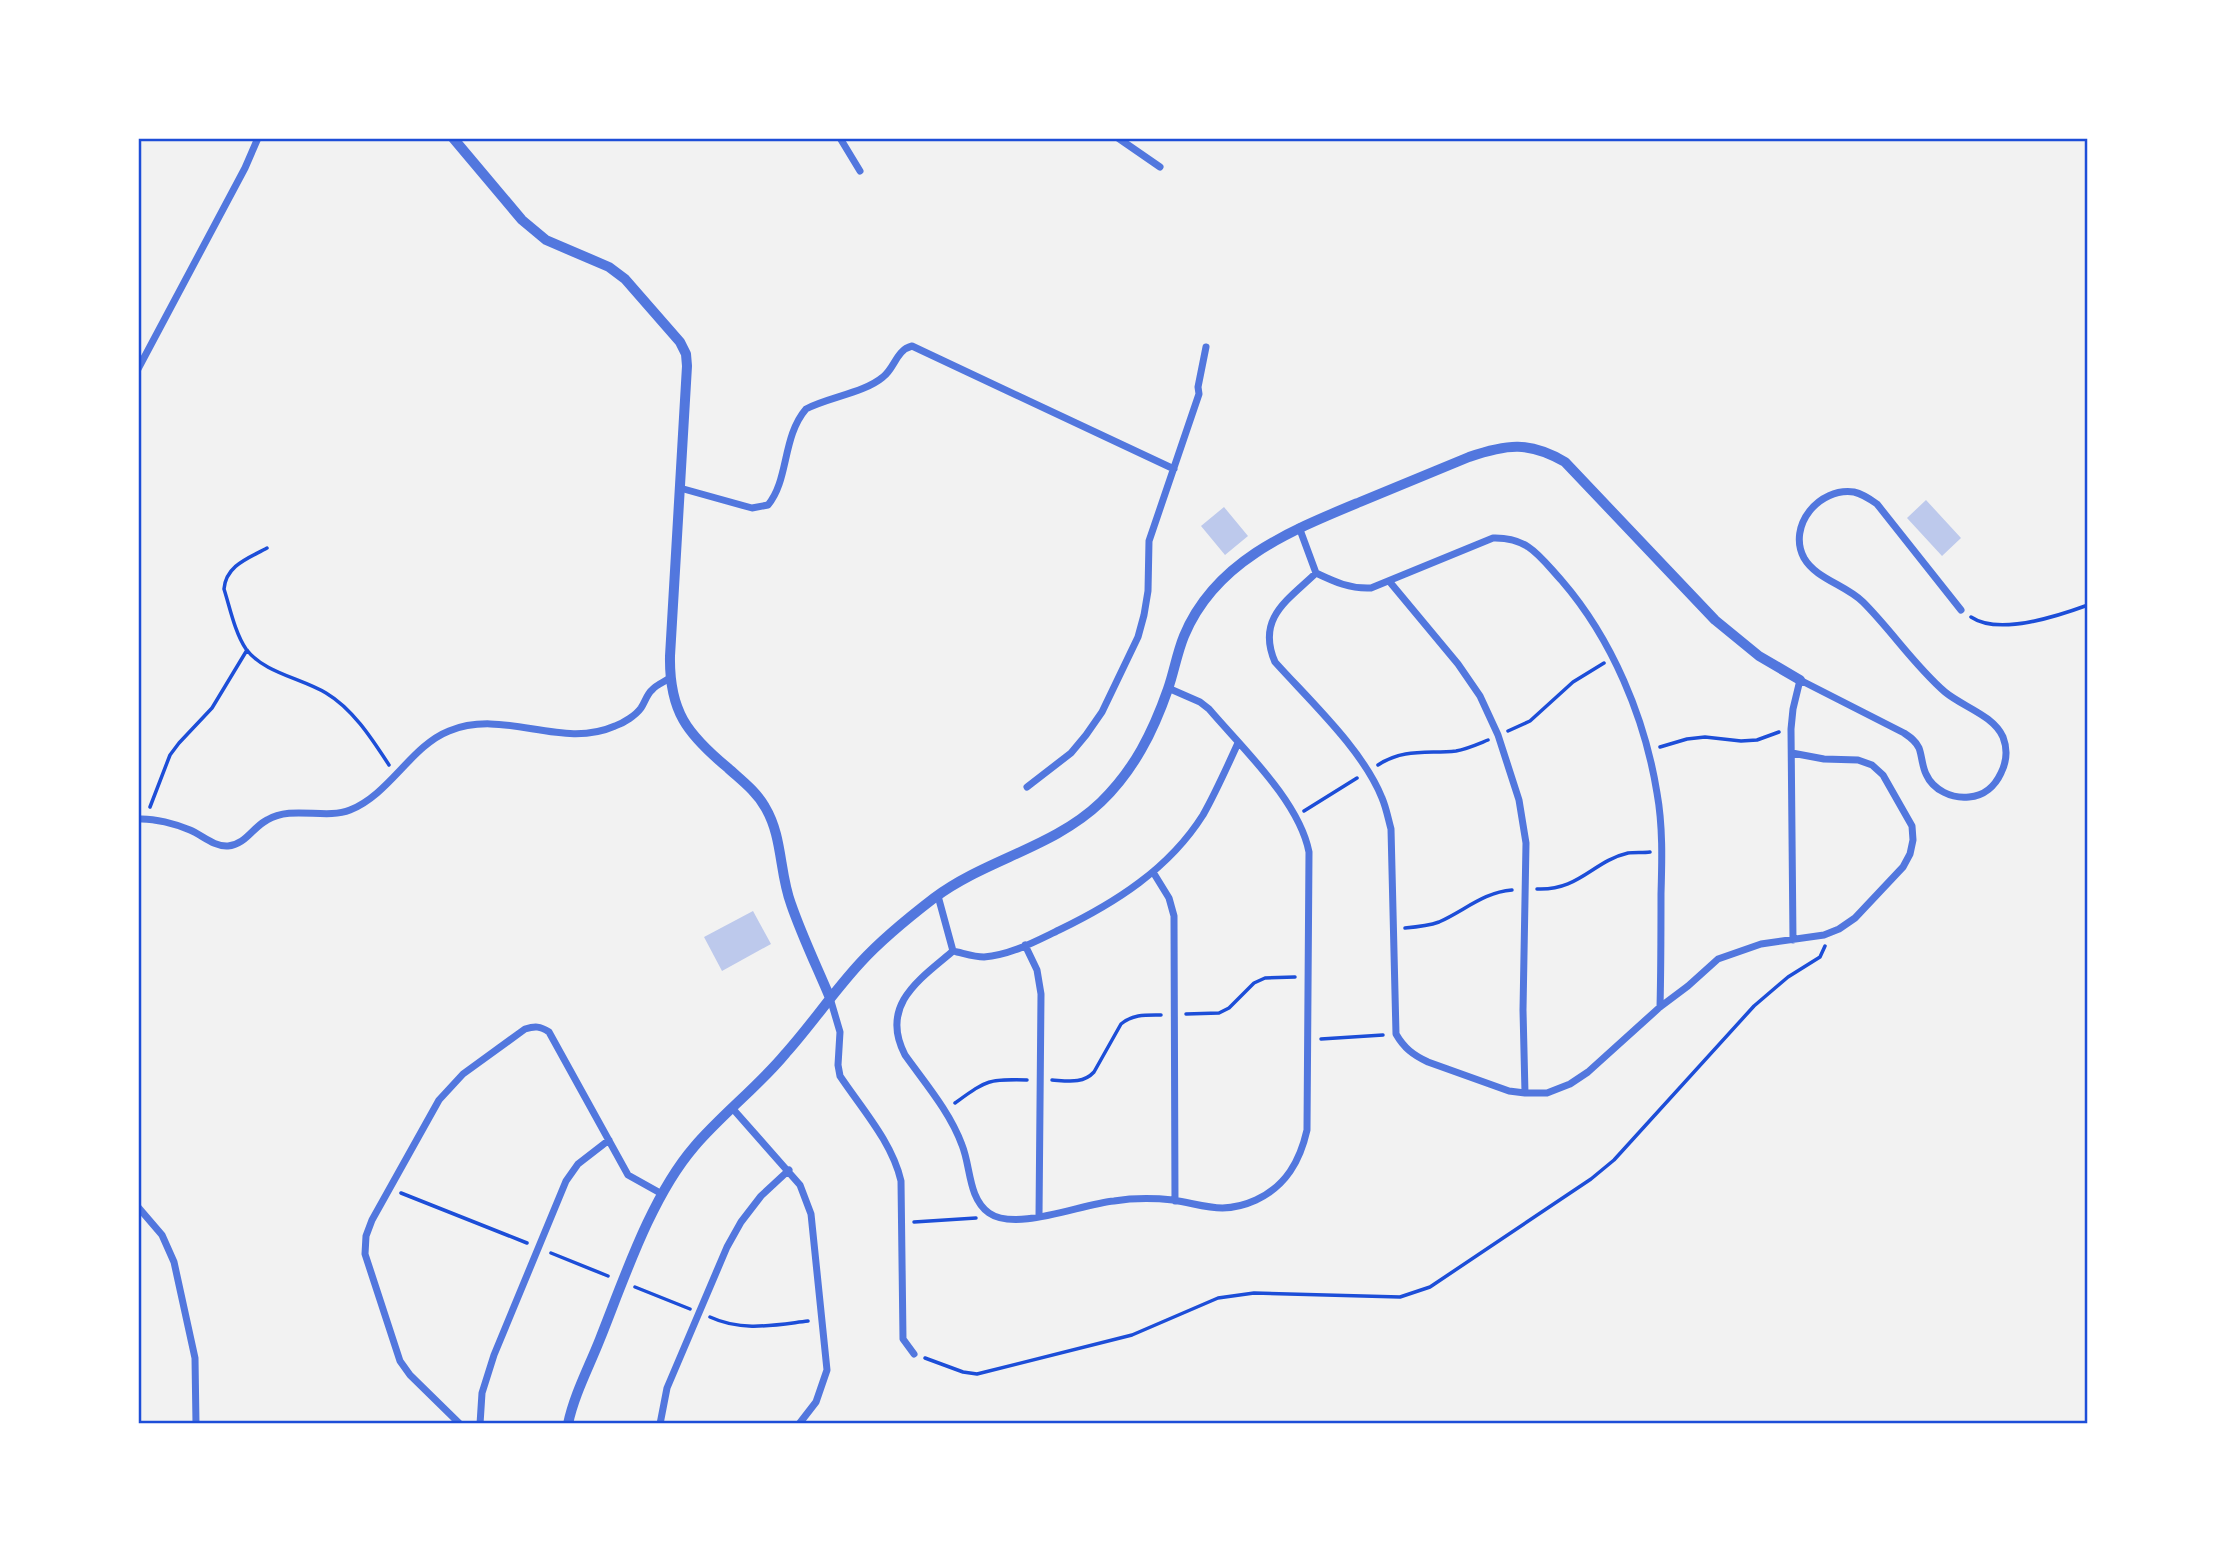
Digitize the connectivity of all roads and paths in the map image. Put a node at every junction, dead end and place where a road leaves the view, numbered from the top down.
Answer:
1 (258, 138) edge
2 (453, 138) edge
3 (840, 138) edge
4 (1118, 138) edge
5 (1160, 167) dead end
6 (860, 172) dead end
7 (1206, 347) dead end
8 (138, 369) edge
9 (1174, 469) junction
10 (680, 488) junction
11 (1299, 527) junction
12 (267, 548) dead end
13 (1317, 573) junction
14 (1389, 582) junction
15 (2088, 606) edge
16 (1961, 610) joint
17 (247, 650) junction
18 (670, 678) junction
19 (1800, 680) junction
20 (1168, 688) junction
21 (1791, 729) junction
22 (1238, 743) junction
23 (1648, 751) junction
24 (1792, 753) junction
25 (1368, 771) junction
26 (395, 776) junction
27 (1027, 787) dead end
28 (1296, 816) junction
29 (142, 819) edge
30 (1153, 872) junction
31 (938, 895) junction
32 (1793, 940) junction
33 (1025, 946) junction
34 (953, 951) junction
35 (1814, 962) dead end
36 (1308, 976) junction
37 (830, 998) junction
38 (1660, 1007) junction
39 (1174, 1014) junction
40 (1395, 1034) junction
41 (1308, 1040) junction
42 (1040, 1080) junction
43 (1525, 1093) junction
44 (733, 1109) junction
45 (944, 1110) junction
46 (609, 1140) junction
47 (789, 1170) junction
48 (390, 1188) junction
49 (662, 1194) junction
50 (1175, 1200) junction
51 (138, 1208) edge
52 (1039, 1217) junction
53 (977, 1218) dead end
54 (902, 1222) junction
55 (538, 1248) junction
56 (623, 1282) junction
57 (699, 1312) junction
58 (822, 1320) junction
59 (914, 1354) joint
60 (196, 1424) edge
61 (460, 1424) edge
62 (480, 1424) edge
63 (568, 1424) edge
64 (660, 1424) edge
65 (799, 1424) edge

1 - 8 street
2 - 10 street
3 - 6 street
4 - 5 street
7 - 9 street
9 - 10 street
9 - 27 street
10 - 18 street
11 - 13 street
11 - 19 street
11 - 20 street
12 - 17 path
13 - 14 street
13 - 25 street
14 - 23 street
14 - 43 street
15 - 16 path
16 - 19 street
17 - 26 path
17 - 29 path
18 - 26 street
18 - 37 street
19 - 21 street
20 - 22 street
20 - 31 street
21 - 23 path
21 - 24 street
22 - 28 street
22 - 30 street
23 - 38 street
24 - 32 street
24 - 32 street
25 - 28 path
25 - 40 street
26 - 29 street
28 - 36 street
30 - 33 street
30 - 39 street
31 - 34 street
31 - 37 street
32 - 38 street
33 - 34 street
33 - 42 street
34 - 45 street
35 - 59 path
36 - 39 path
36 - 41 street
37 - 44 street
37 - 54 street
38 - 43 street
39 - 42 path
39 - 50 street
40 - 41 path
40 - 43 street
41 - 50 street
42 - 45 path
42 - 52 street
44 - 47 street
44 - 49 street
45 - 52 street
46 - 48 street
46 - 49 street
46 - 55 street
47 - 57 street
47 - 58 street
48 - 55 path
48 - 61 street
49 - 56 street
50 - 52 street
51 - 60 street
53 - 54 path
54 - 59 street
55 - 56 path
55 - 62 street
56 - 57 path
56 - 63 street
57 - 58 path
57 - 64 street
58 - 65 street

